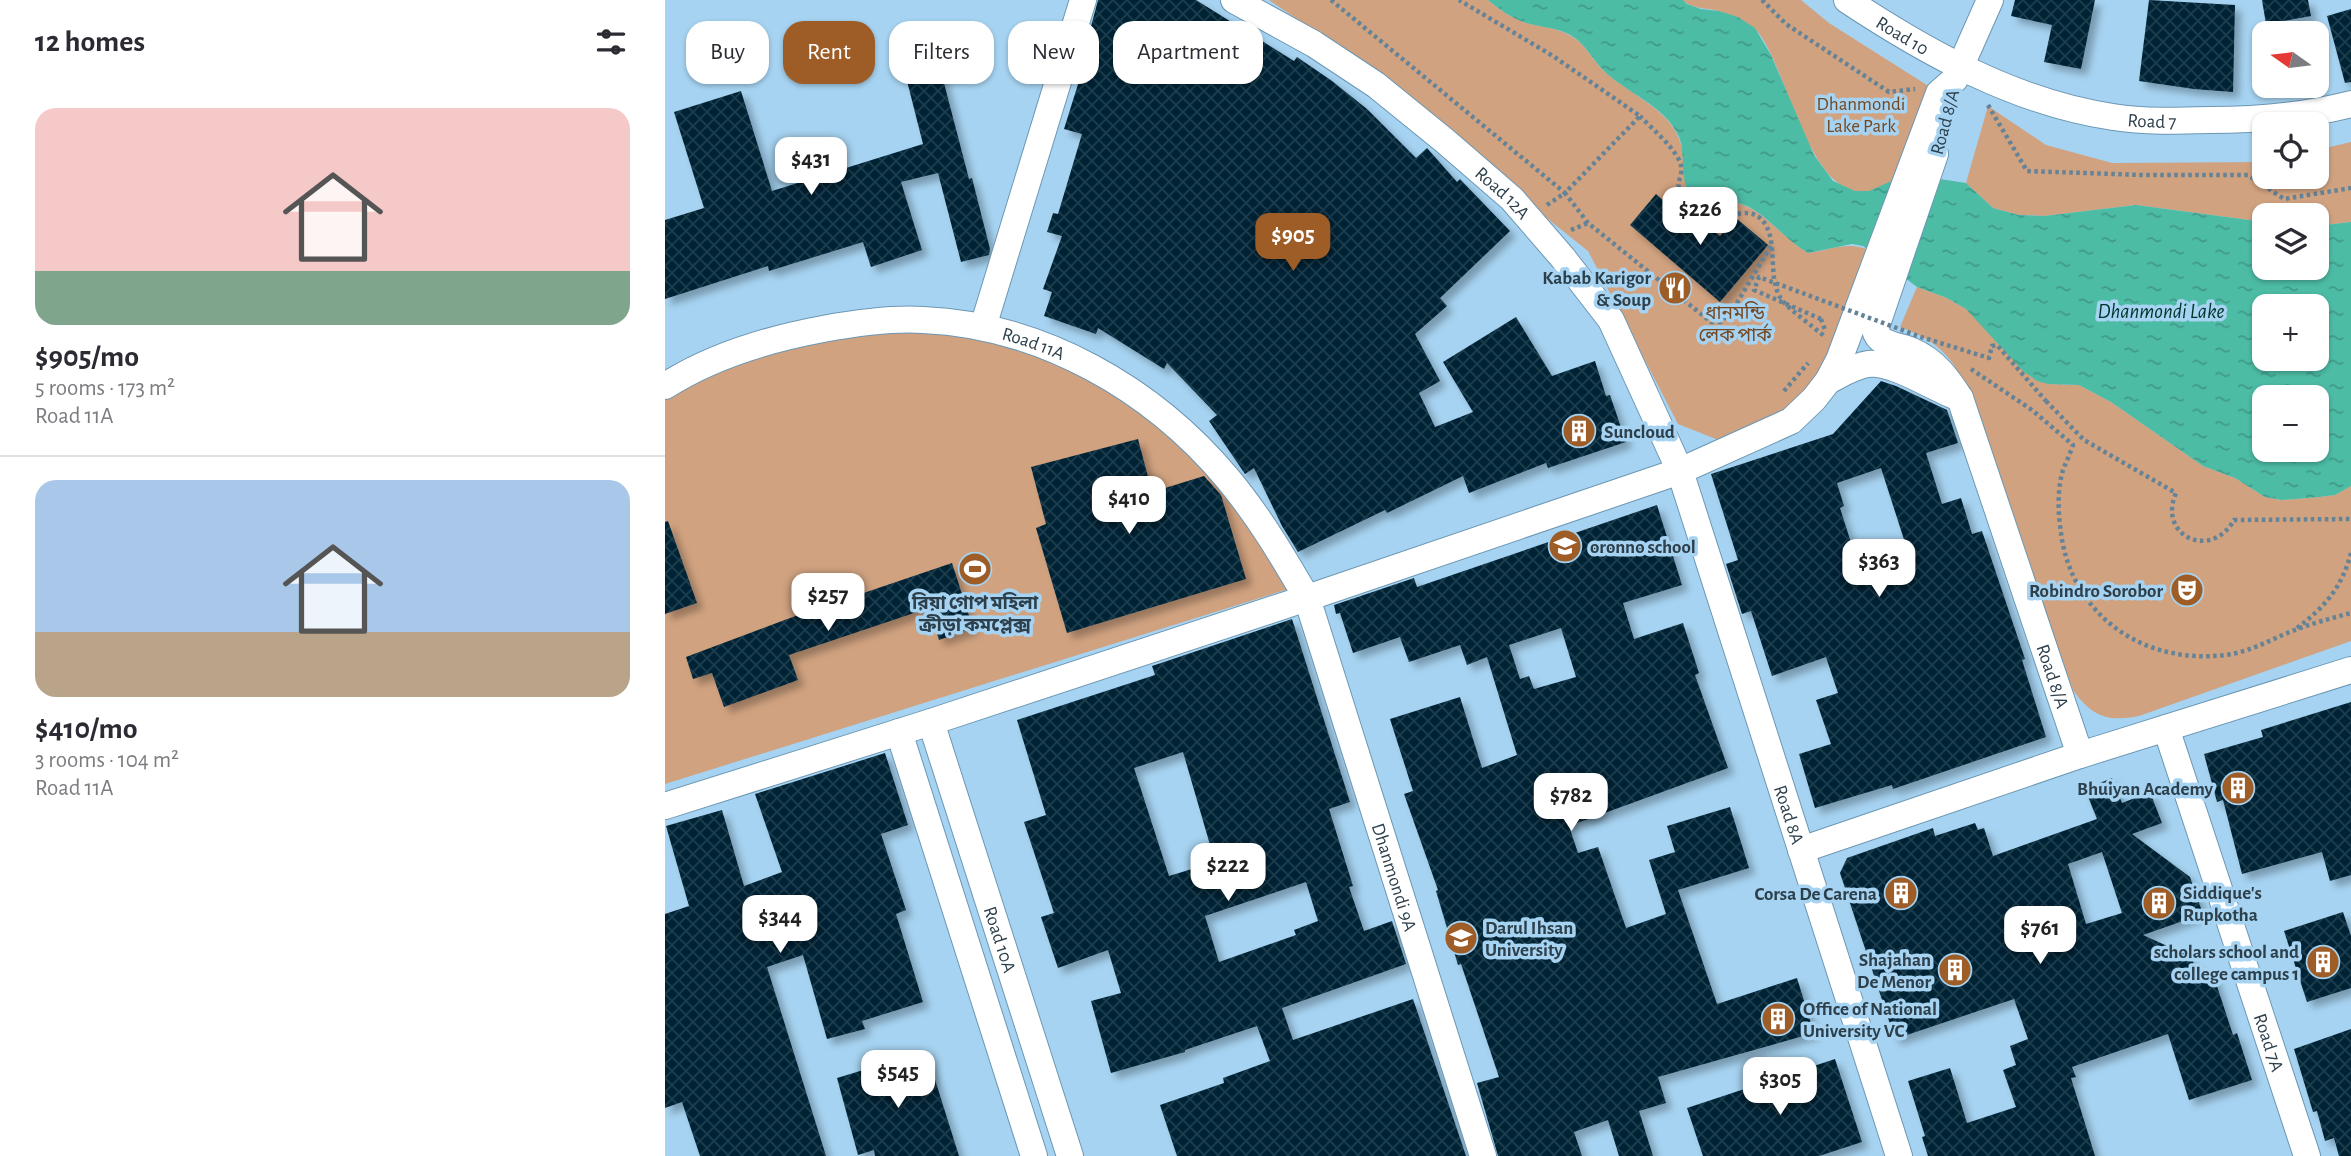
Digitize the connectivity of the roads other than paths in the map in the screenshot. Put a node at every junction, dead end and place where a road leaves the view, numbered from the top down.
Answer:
1 (1083, 0) edge
2 (1234, 0) edge
3 (1847, 0) edge
4 (1990, 0) edge
5 (1945, 86) junction
6 (2351, 104) edge
7 (983, 327) junction
8 (1864, 328) junction
9 (1828, 381) junction
10 (665, 386) edge
11 (1960, 398) junction
12 (1680, 471) junction
13 (1307, 598) junction
14 (2351, 670) edge
15 (931, 722) junction
16 (2166, 728) junction
17 (899, 732) junction
18 (2080, 755) junction
19 (665, 806) edge
20 (1801, 850) junction
21 (1034, 1156) edge
22 (1070, 1156) edge
23 (1483, 1156) edge
24 (1899, 1156) edge
25 (2307, 1156) edge

1 - 7 street
2 - 12 street, Road 12A
3 - 5 street, Road 10
4 - 5 street, Road 8/A
5 - 6 street, Road 7
5 - 8 street, Road 8/A
7 - 10 street, Road 11A
7 - 13 street, Road 11A
8 - 9 street, Road 8/A
8 - 11 street, Road 8/A
9 - 11 street, Road 8/A
9 - 12 street, Road 8/A
11 - 18 street, Road 8/A
12 - 13 street, Road 8/A
12 - 20 street, Road 8A
13 - 15 street, Road 8/A
13 - 23 street, Dhanmondi 9A
14 - 16 street
15 - 17 street, Road 8/A
15 - 22 street, Road 10A
16 - 18 street
16 - 25 street, Road 7A
17 - 19 street, Road 8/A
17 - 21 street, Road 10A
18 - 20 street
20 - 24 street, Road 8A

